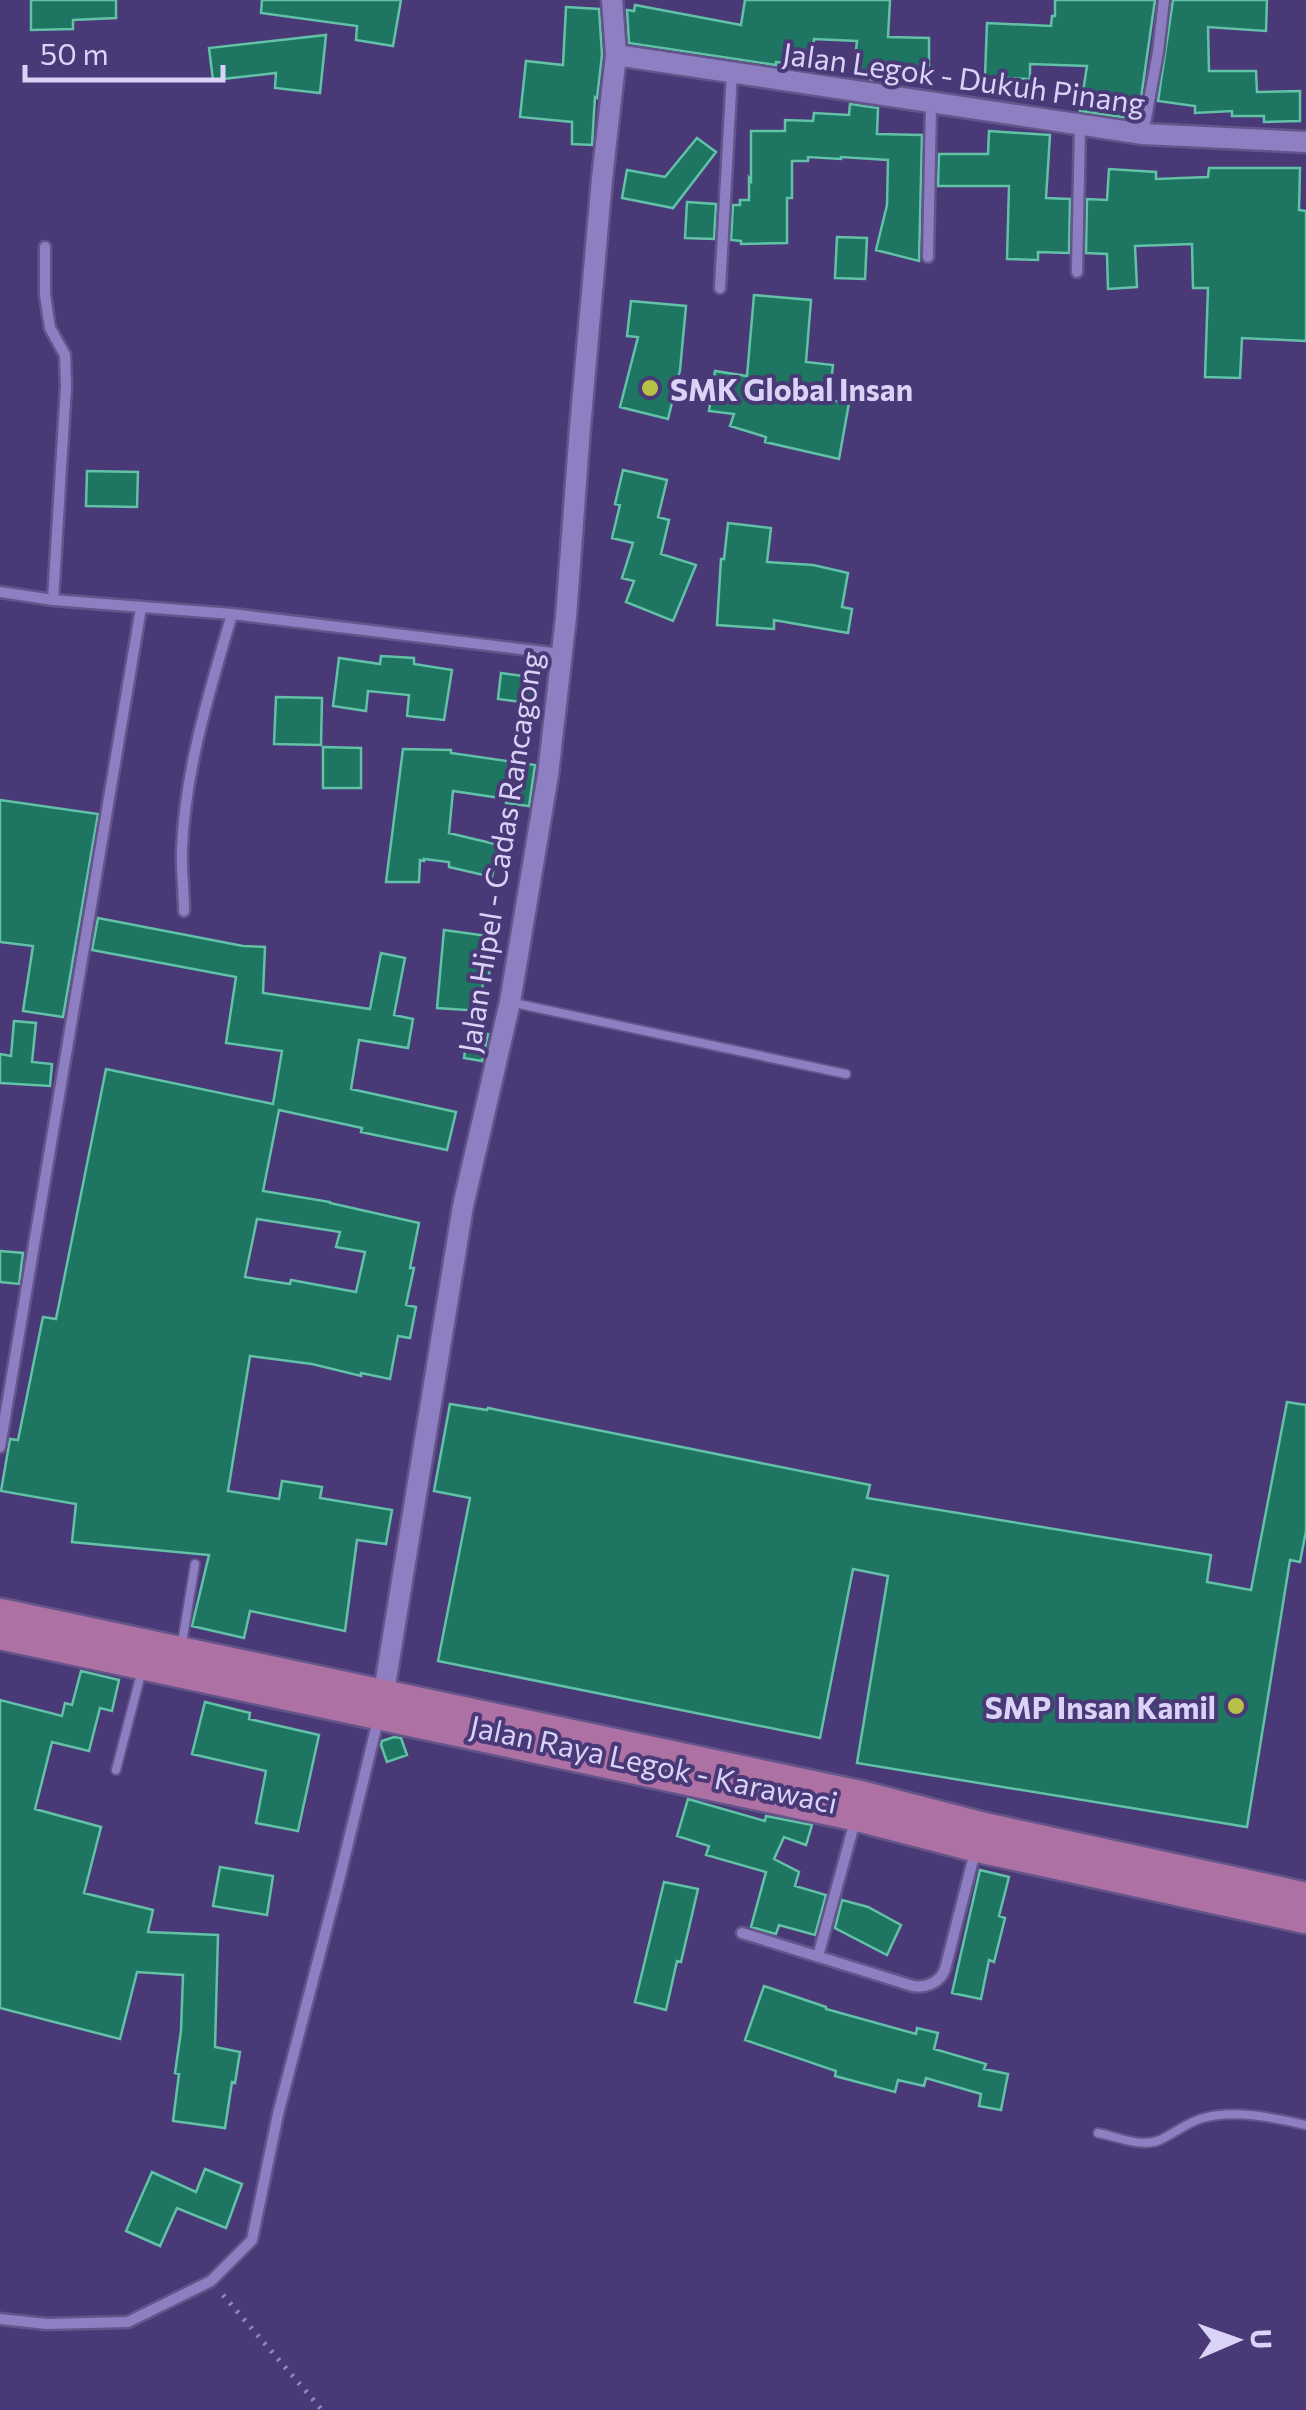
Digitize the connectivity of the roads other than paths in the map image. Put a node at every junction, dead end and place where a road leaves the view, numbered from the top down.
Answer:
1 (612, 0) edge
2 (1164, 0) edge
3 (616, 56) junction
4 (732, 73) junction
5 (931, 104) junction
6 (1080, 126) junction
7 (1142, 134) junction
8 (1306, 142) edge
9 (45, 247) dead end
10 (928, 257) dead end
11 (1077, 272) dead end
12 (720, 288) dead end
13 (0, 592) edge
14 (54, 600) junction
15 (140, 608) junction
16 (232, 614) junction
17 (561, 654) junction
18 (184, 911) dead end
19 (510, 1002) junction
20 (846, 1074) dead end
21 (0, 1447) edge
22 (195, 1564) dead end
23 (0, 1624) edge
24 (162, 1659) junction
25 (381, 1706) junction
26 (116, 1770) dead end
27 (860, 1806) junction
28 (979, 1837) junction
29 (1306, 1908) edge
30 (742, 1933) dead end
31 (818, 1956) junction
32 (1306, 2125) edge
33 (1098, 2132) dead end
34 (0, 2320) edge

1 - 3 street, Jalan Hipel - Cadas Rancagong
2 - 7 street
3 - 4 street, Jalan Legok - Dukuh Pinang
3 - 17 street, Jalan Hipel - Cadas Rancagong
4 - 5 street, Jalan Legok - Dukuh Pinang
4 - 12 street
5 - 6 street, Jalan Legok - Dukuh Pinang
5 - 10 street
6 - 7 street, Jalan Legok - Dukuh Pinang
6 - 11 street
7 - 8 street, Jalan Legok - Dukuh Pinang
9 - 14 street
13 - 14 street
14 - 15 street
15 - 16 street
15 - 21 street
16 - 17 street
16 - 18 street
17 - 19 street, Jalan Hipel - Cadas Rancagong
19 - 20 lane
19 - 25 street, Jalan Hipel - Cadas Rancagong
22 - 24 lane
23 - 24 main road, Jalan Raya Legok - Karawaci
24 - 25 main road, Jalan Raya Legok - Karawaci
24 - 26 lane
25 - 27 main road, Jalan Raya Legok - Karawaci
25 - 34 street
27 - 28 main road, Jalan Raya Legok - Karawaci
27 - 31 street
28 - 29 main road, Jalan Raya Legok - Karawaci
28 - 31 street
30 - 31 street
32 - 33 lane

